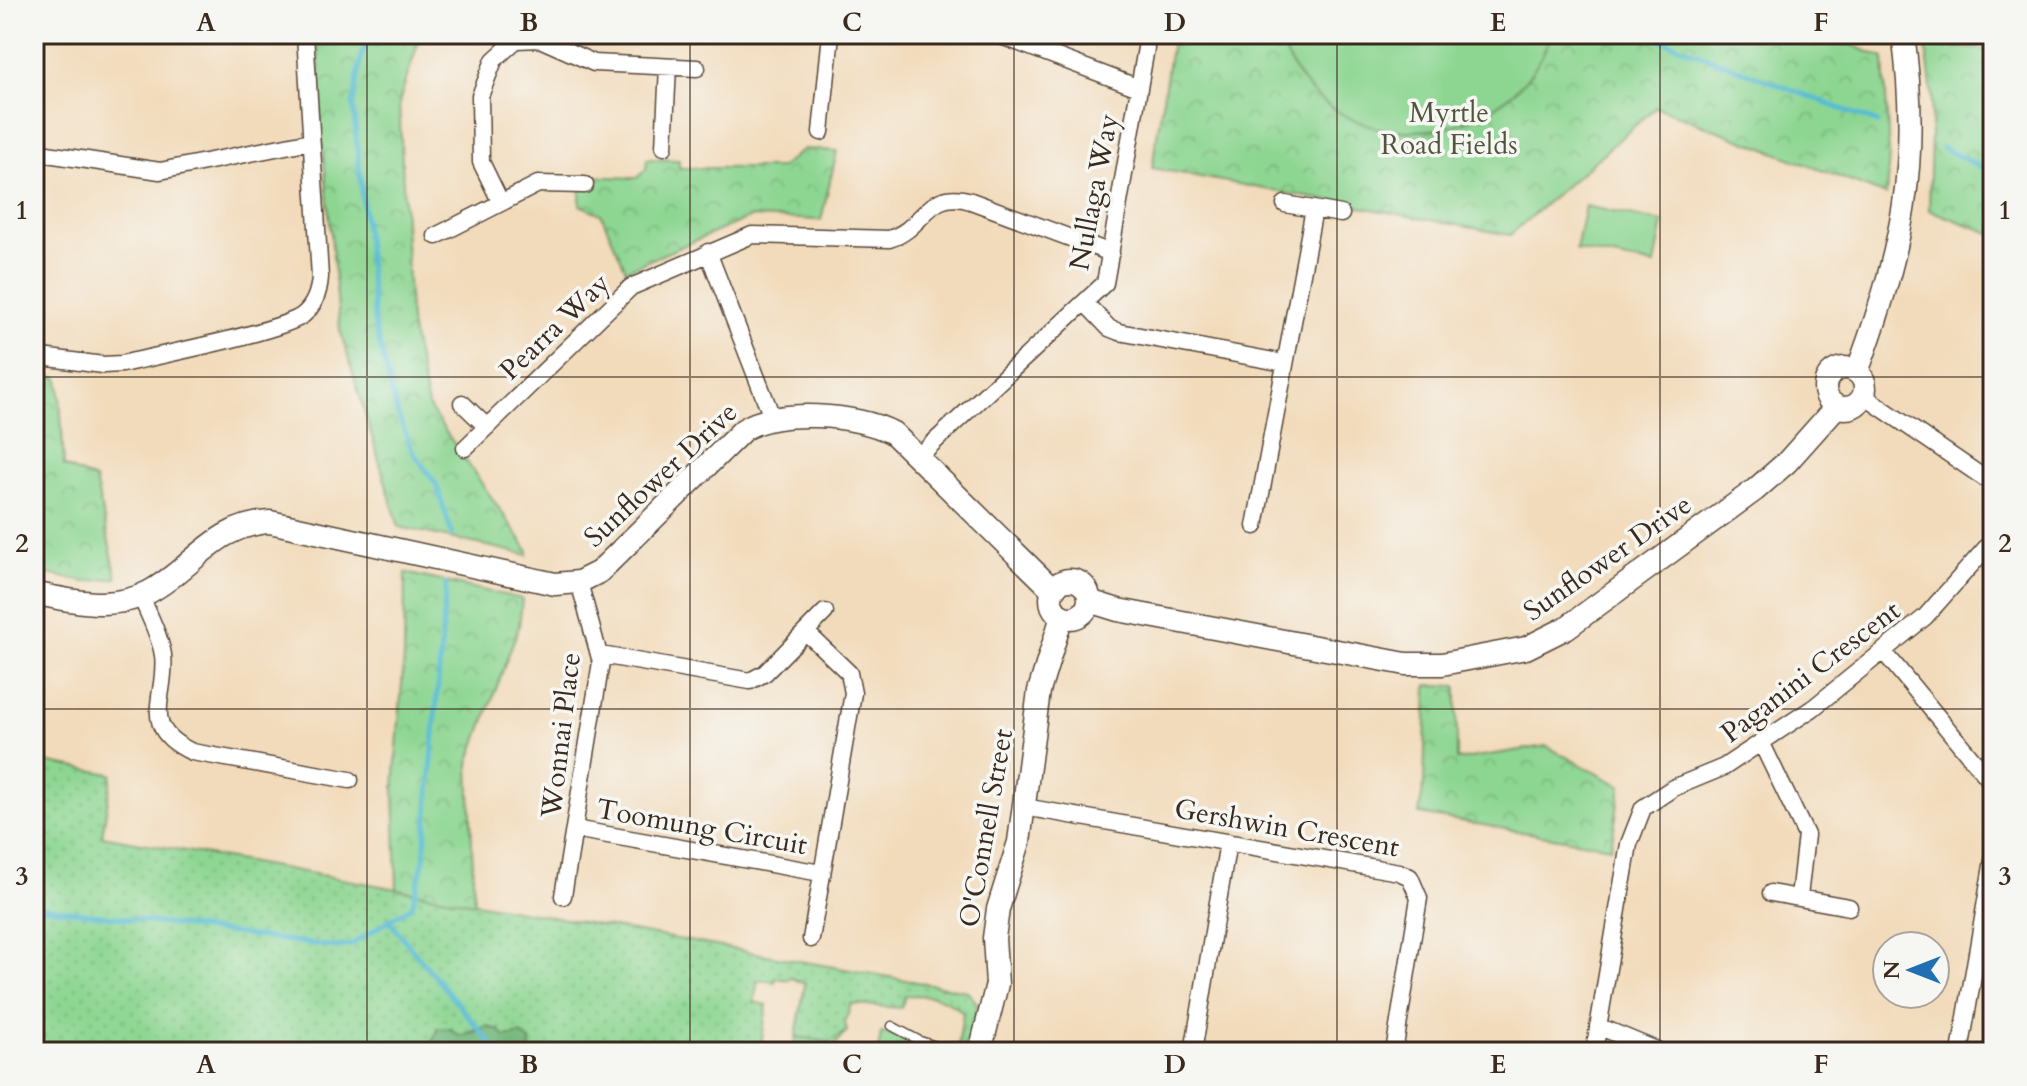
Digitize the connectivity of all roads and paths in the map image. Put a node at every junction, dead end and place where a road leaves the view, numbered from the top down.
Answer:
1 (305, 34) edge
2 (831, 34) edge
3 (996, 34) edge
4 (1903, 34) edge
5 (529, 36) edge
6 (1146, 48) dead end
7 (668, 67) junction
8 (697, 68) dead end
9 (1139, 88) junction
10 (821, 132) dead end
11 (311, 141) junction
12 (664, 147) dead end
13 (34, 152) edge
14 (585, 185) dead end
15 (500, 201) junction
16 (1285, 204) dead end
17 (1314, 209) junction
18 (1341, 214) dead end
19 (436, 236) dead end
20 (708, 252) junction
21 (1111, 253) junction
22 (1086, 304) junction
23 (34, 356) edge
24 (1284, 363) junction
25 (1857, 372) junction
26 (1864, 396) junction
27 (462, 403) dead end
28 (1836, 407) junction
29 (772, 417) junction
30 (487, 427) junction
31 (465, 448) dead end
32 (918, 457) junction
33 (1993, 484) edge
34 (1255, 526) dead end
35 (1993, 540) edge
36 (579, 582) junction
37 (1053, 590) junction
38 (34, 593) edge
39 (141, 596) junction
40 (1089, 601) junction
41 (825, 612) dead end
42 (1062, 616) junction
43 (807, 633) junction
44 (1884, 652) junction
45 (601, 655) junction
46 (1762, 744) junction
47 (350, 780) dead end
48 (1993, 784) edge
49 (1024, 807) junction
50 (574, 829) junction
51 (1228, 842) junction
52 (1993, 860) edge
53 (821, 873) junction
54 (1771, 893) dead end
55 (563, 896) dead end
56 (1799, 897) junction
57 (1849, 907) dead end
58 (1989, 907) edge
59 (811, 939) dead end
60 (892, 1026) dead end
61 (1598, 1026) junction
62 (955, 1052) edge
63 (980, 1052) edge
64 (1193, 1052) edge
65 (1394, 1052) edge
66 (1594, 1052) edge
67 (1661, 1052) edge
68 (1960, 1052) edge

1 - 11 street
2 - 10 street
3 - 9 street
4 - 25 street
5 - 7 street
5 - 15 street
6 - 9 street, Nullaga Way
7 - 8 street
7 - 12 street
9 - 21 street, Nullaga Way
11 - 13 street
11 - 23 street
14 - 15 street
15 - 19 street
16 - 17 street
17 - 18 street
17 - 24 street
20 - 21 street, Pearra Way
20 - 29 street
20 - 30 street, Pearra Way
21 - 22 street, Nullaga Way
22 - 24 street
22 - 32 street, Nullaga Way
24 - 34 street
25 - 26 street
25 - 28 street
26 - 28 street
26 - 33 street
27 - 30 street
28 - 40 street, Sunflower Drive
29 - 32 street, Sunflower Drive
29 - 36 street, Sunflower Drive
30 - 31 street, Pearra Way
32 - 37 street, Sunflower Drive
35 - 44 street, Paganini Crescent
36 - 39 street, Sunflower Drive
36 - 45 street, Wonnai Place
37 - 40 street
37 - 42 street
38 - 39 street, Sunflower Drive
39 - 47 street
40 - 42 street
41 - 43 street
42 - 49 street, O'Connell Street
43 - 45 street
43 - 53 street, Toomung Circuit
44 - 46 street, Paganini Crescent
44 - 48 street
45 - 50 street, Wonnai Place
46 - 56 street
46 - 61 street, Paganini Crescent
49 - 51 street, Gershwin Crescent
49 - 63 street, O'Connell Street
50 - 53 street, Toomung Circuit
50 - 55 street, Wonnai Place
51 - 64 street
51 - 65 street, Gershwin Crescent
52 - 58 street
53 - 59 street, Toomung Circuit
54 - 56 street
56 - 57 street
58 - 68 street
60 - 62 lane
61 - 66 street, Paganini Crescent
61 - 67 street

